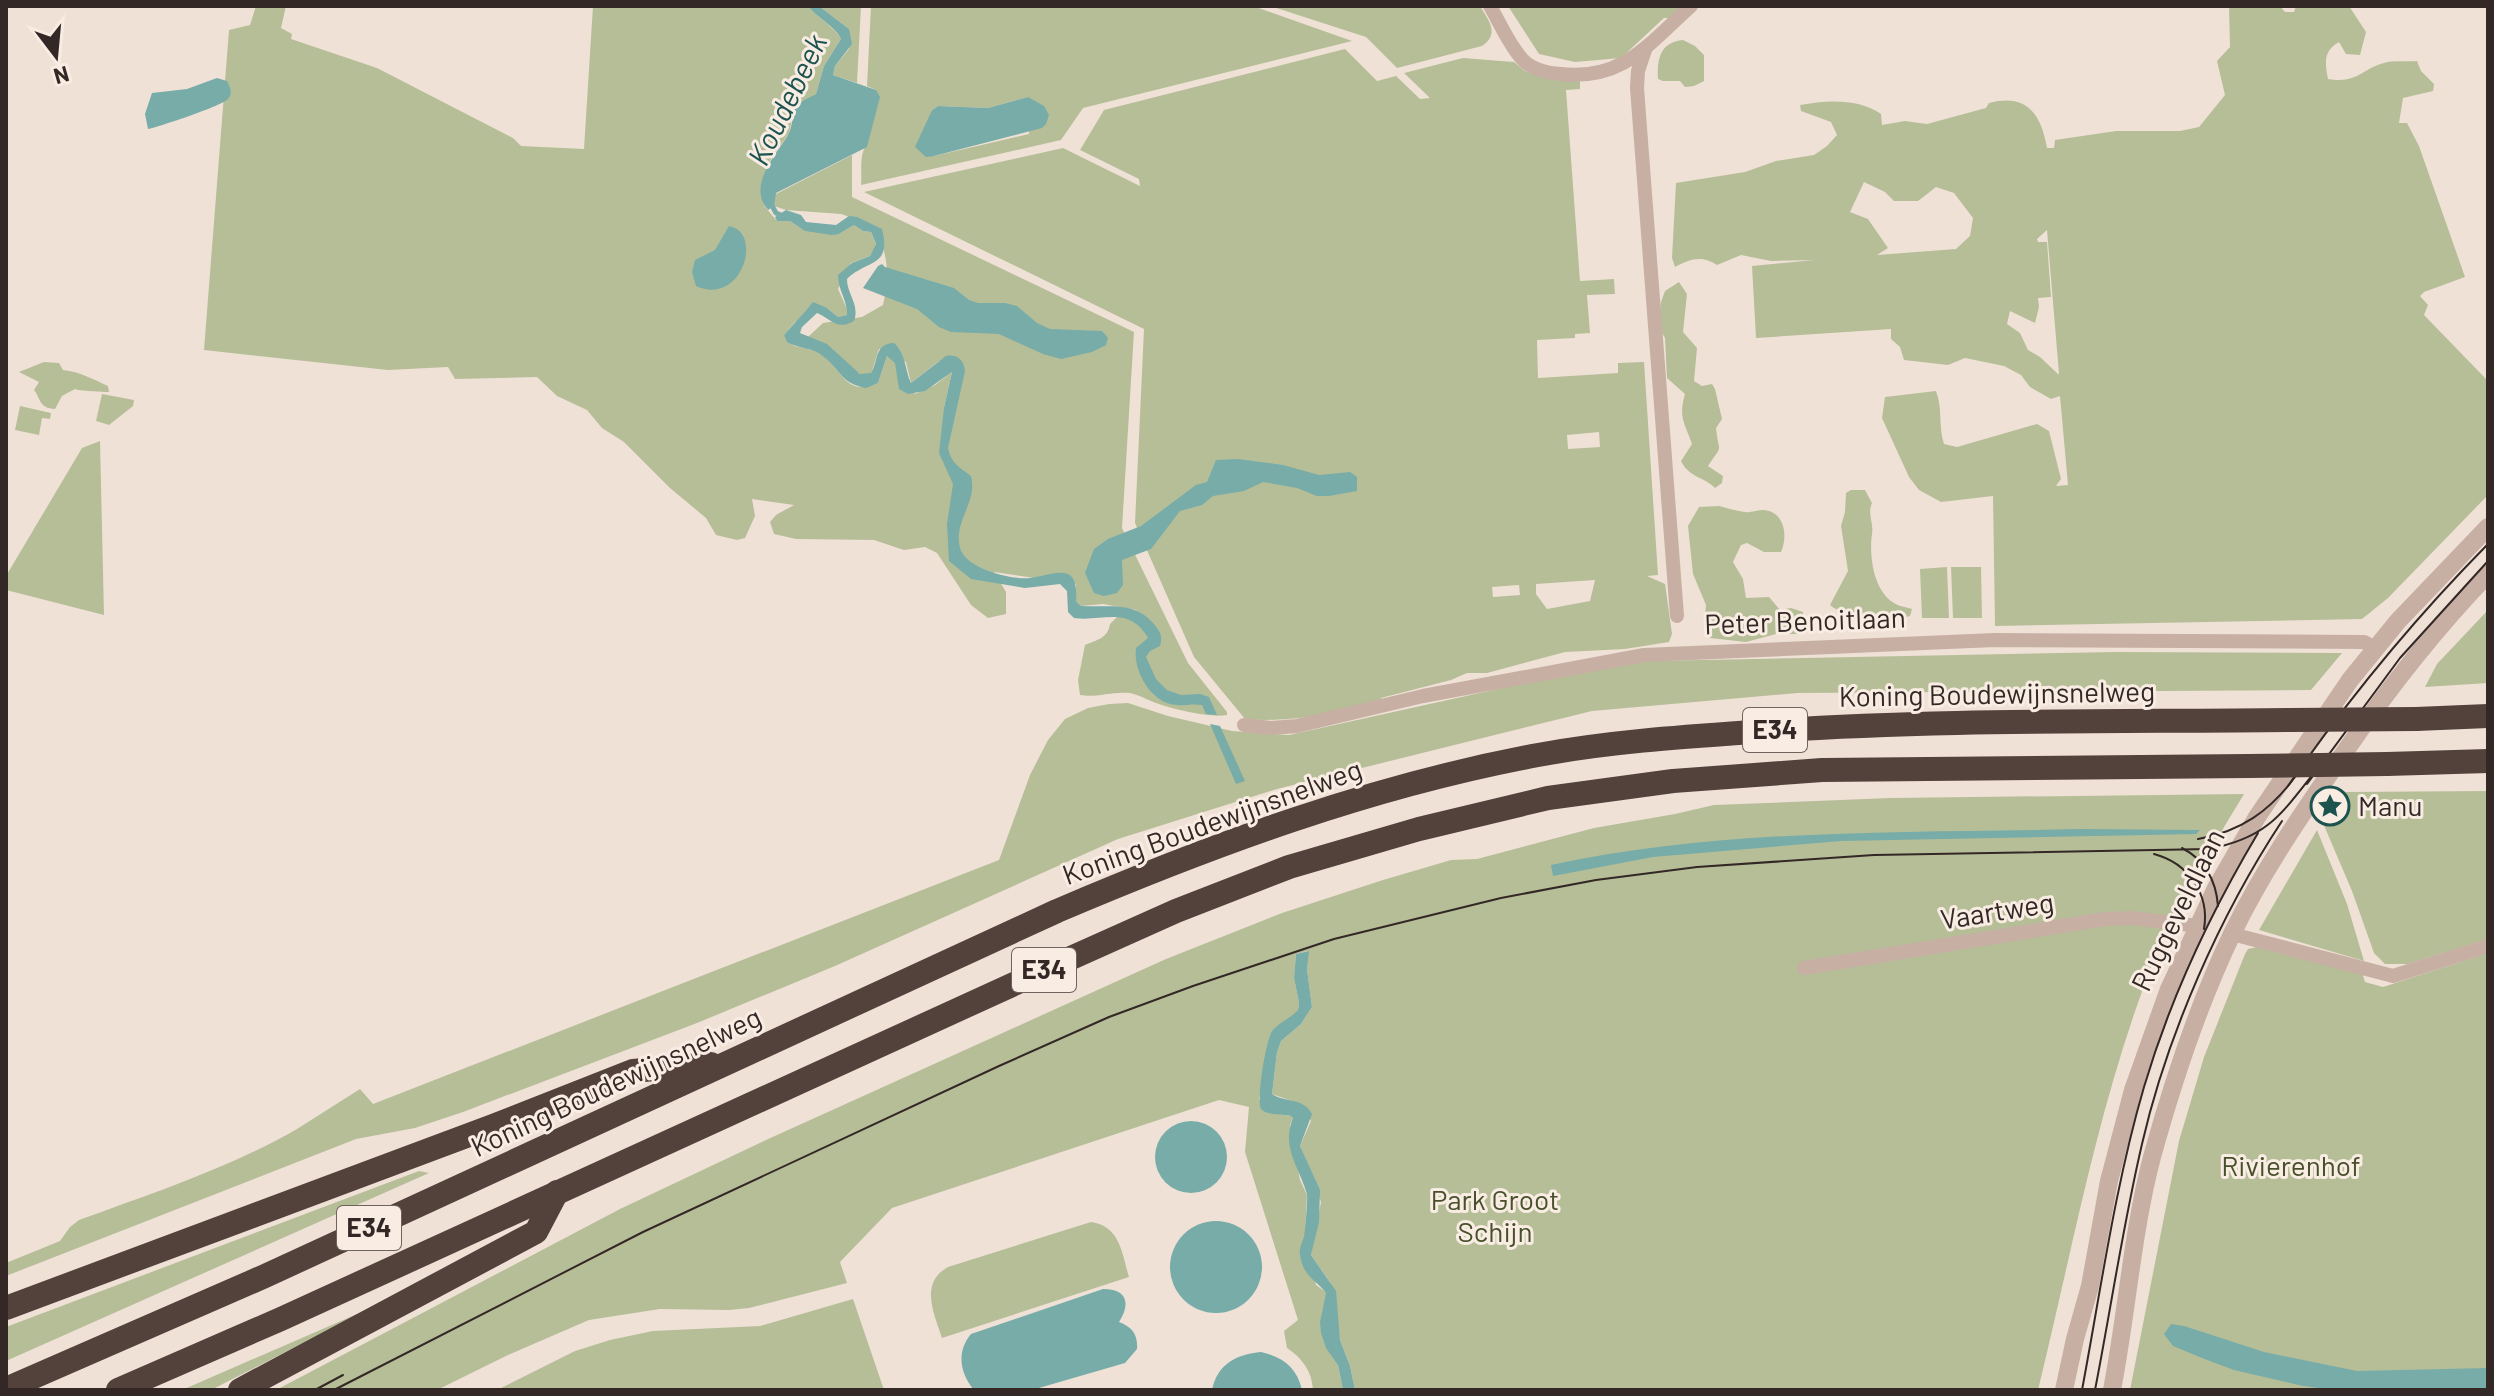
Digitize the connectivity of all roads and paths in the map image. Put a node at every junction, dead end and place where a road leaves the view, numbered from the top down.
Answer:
1 (1490, 6) edge
2 (1691, 6) edge
3 (1645, 50) junction
4 (2488, 527) edge
5 (2488, 574) edge
6 (1677, 616) dead end
7 (2375, 648) junction
8 (2488, 716) edge
9 (1244, 725) dead end
10 (2488, 761) edge
11 (2198, 926) junction
12 (2239, 936) junction
13 (2488, 946) edge
14 (1804, 968) dead end
15 (730, 1063) junction
16 (557, 1192) junction
17 (6, 1308) edge
18 (6, 1389) edge
19 (118, 1390) edge
20 (240, 1390) edge
21 (2064, 1390) edge
22 (2112, 1390) edge

1 - 3 street
2 - 3 street
3 - 6 street, Peter Benoitlaan
4 - 7 street, Ruggeveldlaan
5 - 12 street
7 - 9 street, Peter Benoitlaan
7 - 11 street, Ruggeveldlaan
8 - 15 highway, Koning Boudewijnsnelweg / E34, bridge
10 - 16 highway, E34, bridge
11 - 14 street, Vaartweg
11 - 21 street, Ruggeveldlaan
12 - 13 street
12 - 22 street
15 - 17 highway
15 - 18 highway, Koning Boudewijnsnelweg / E34
16 - 19 highway, E34
16 - 20 highway

